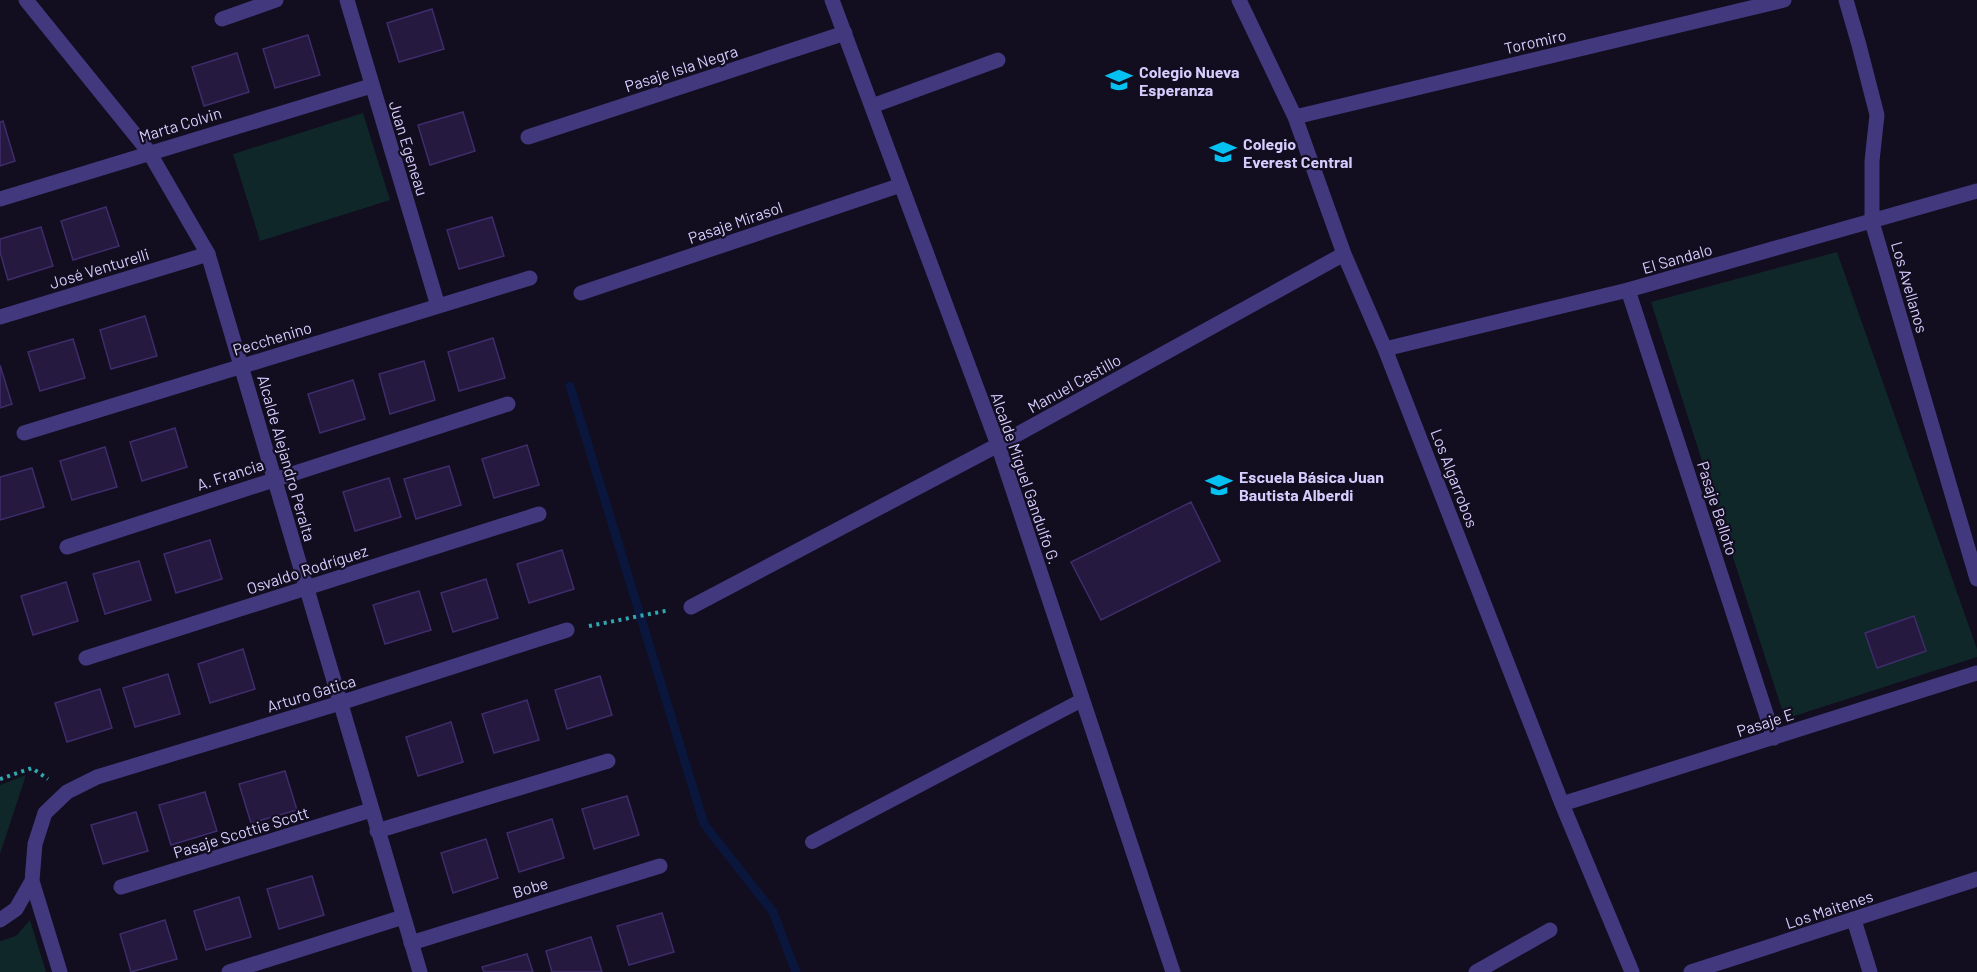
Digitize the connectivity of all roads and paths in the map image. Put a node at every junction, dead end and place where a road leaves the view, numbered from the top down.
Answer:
1 (26, 0) edge
2 (276, 0) edge
3 (347, 0) edge
4 (832, 0) edge
5 (1239, 0) edge
6 (1784, 0) edge
7 (1846, 0) edge
8 (222, 19) dead end
9 (845, 33) junction
10 (998, 60) dead end
11 (371, 86) junction
12 (872, 106) junction
13 (1295, 117) junction
14 (528, 137) dead end
15 (149, 152) junction
16 (900, 185) junction
17 (1977, 191) edge
18 (0, 199) edge
19 (1872, 222) junction
20 (208, 254) junction
21 (1344, 254) junction
22 (530, 278) dead end
23 (1628, 290) junction
24 (581, 293) dead end
25 (438, 306) junction
26 (0, 317) edge
27 (1385, 349) junction
28 (241, 366) junction
29 (508, 404) dead end
30 (24, 433) dead end
31 (998, 446) junction
32 (276, 479) junction
33 (539, 514) dead end
34 (67, 547) dead end
35 (1977, 579) edge
36 (306, 589) junction
37 (691, 607) joint
38 (567, 630) joint
39 (86, 658) dead end
40 (1977, 673) edge
41 (1082, 700) junction
42 (340, 703) junction
43 (1774, 738) junction
44 (608, 761) dead end
45 (0, 779) edge
46 (67, 792) junction
47 (1562, 804) junction
48 (371, 810) junction
49 (377, 831) junction
50 (812, 842) dead end
51 (660, 866) dead end
52 (1977, 879) edge
53 (32, 881) junction
54 (121, 887) dead end
55 (403, 917) junction
56 (0, 920) edge
57 (1854, 920) junction
58 (1550, 930) dead end
59 (411, 943) junction
60 (60, 972) edge
61 (230, 972) edge
62 (420, 972) edge
63 (1173, 972) edge
64 (1476, 972) edge
65 (1632, 972) edge
66 (1691, 972) edge
67 (1870, 972) edge

1 - 15 street, Alcalde Alejandro Peralta
2 - 8 street
3 - 11 street, Juan Egeneau
4 - 9 street, Alcalde Miguel Gandulfo G.
5 - 13 street, Los Algarrobos
6 - 13 street, Toromiro
7 - 19 street, Los Avellanos
9 - 12 street, Alcalde Miguel Gandulfo G.
9 - 14 street, Pasaje Isla Negra
10 - 12 street
11 - 15 street, Marta Colvin
11 - 25 street, Juan Egeneau
12 - 16 street, Alcalde Miguel Gandulfo G.
13 - 21 street, Los Algarrobos
15 - 18 street, Marta Colvin
15 - 20 street, Alcalde Alejandro Peralta
16 - 24 street, Pasaje Mirasol
16 - 31 street, Alcalde Miguel Gandulfo G.
17 - 19 street, El Sandalo
19 - 23 street, El Sandalo
19 - 35 street, Los Avellanos
20 - 26 street, José Venturelli
20 - 28 street, Alcalde Alejandro Peralta
21 - 27 street, Los Algarrobos
21 - 31 street, Manuel Castillo
22 - 25 street, Pecchenino
23 - 27 street, El Sandalo
23 - 43 street, Pasaje Belloto
25 - 28 street, Pecchenino
27 - 47 street, Los Algarrobos
28 - 30 street, Pecchenino
28 - 32 street, Alcalde Alejandro Peralta
29 - 32 street, A. Francia
31 - 37 street, Manuel Castillo
31 - 41 street, Alcalde Miguel Gandulfo G.
32 - 34 street, A. Francia
32 - 36 street, Alcalde Alejandro Peralta
33 - 36 street, Osvaldo Rodríguez
36 - 39 street, Osvaldo Rodríguez
36 - 42 street, Alcalde Alejandro Peralta
37 - 38 path
38 - 42 street, Arturo Gatica
40 - 43 street, Pasaje E
41 - 50 lane
41 - 63 street, Alcalde Miguel Gandulfo G.
42 - 46 street, Arturo Gatica
42 - 48 street, Alcalde Alejandro Peralta
43 - 47 street, Pasaje E
44 - 49 street
45 - 46 path
46 - 53 street, Arturo Gatica
47 - 65 street, Los Algarrobos
48 - 49 street, Alcalde Alejandro Peralta
48 - 54 street, Pasaje Scottie Scott
49 - 55 street, Alcalde Alejandro Peralta
51 - 59 street, Bobe
52 - 57 street, Los Maitenes
53 - 56 street
53 - 60 street
55 - 59 street, Alcalde Alejandro Peralta
55 - 61 street
57 - 66 street, Los Maitenes
57 - 67 street
58 - 64 street
59 - 62 street, Alcalde Alejandro Peralta

